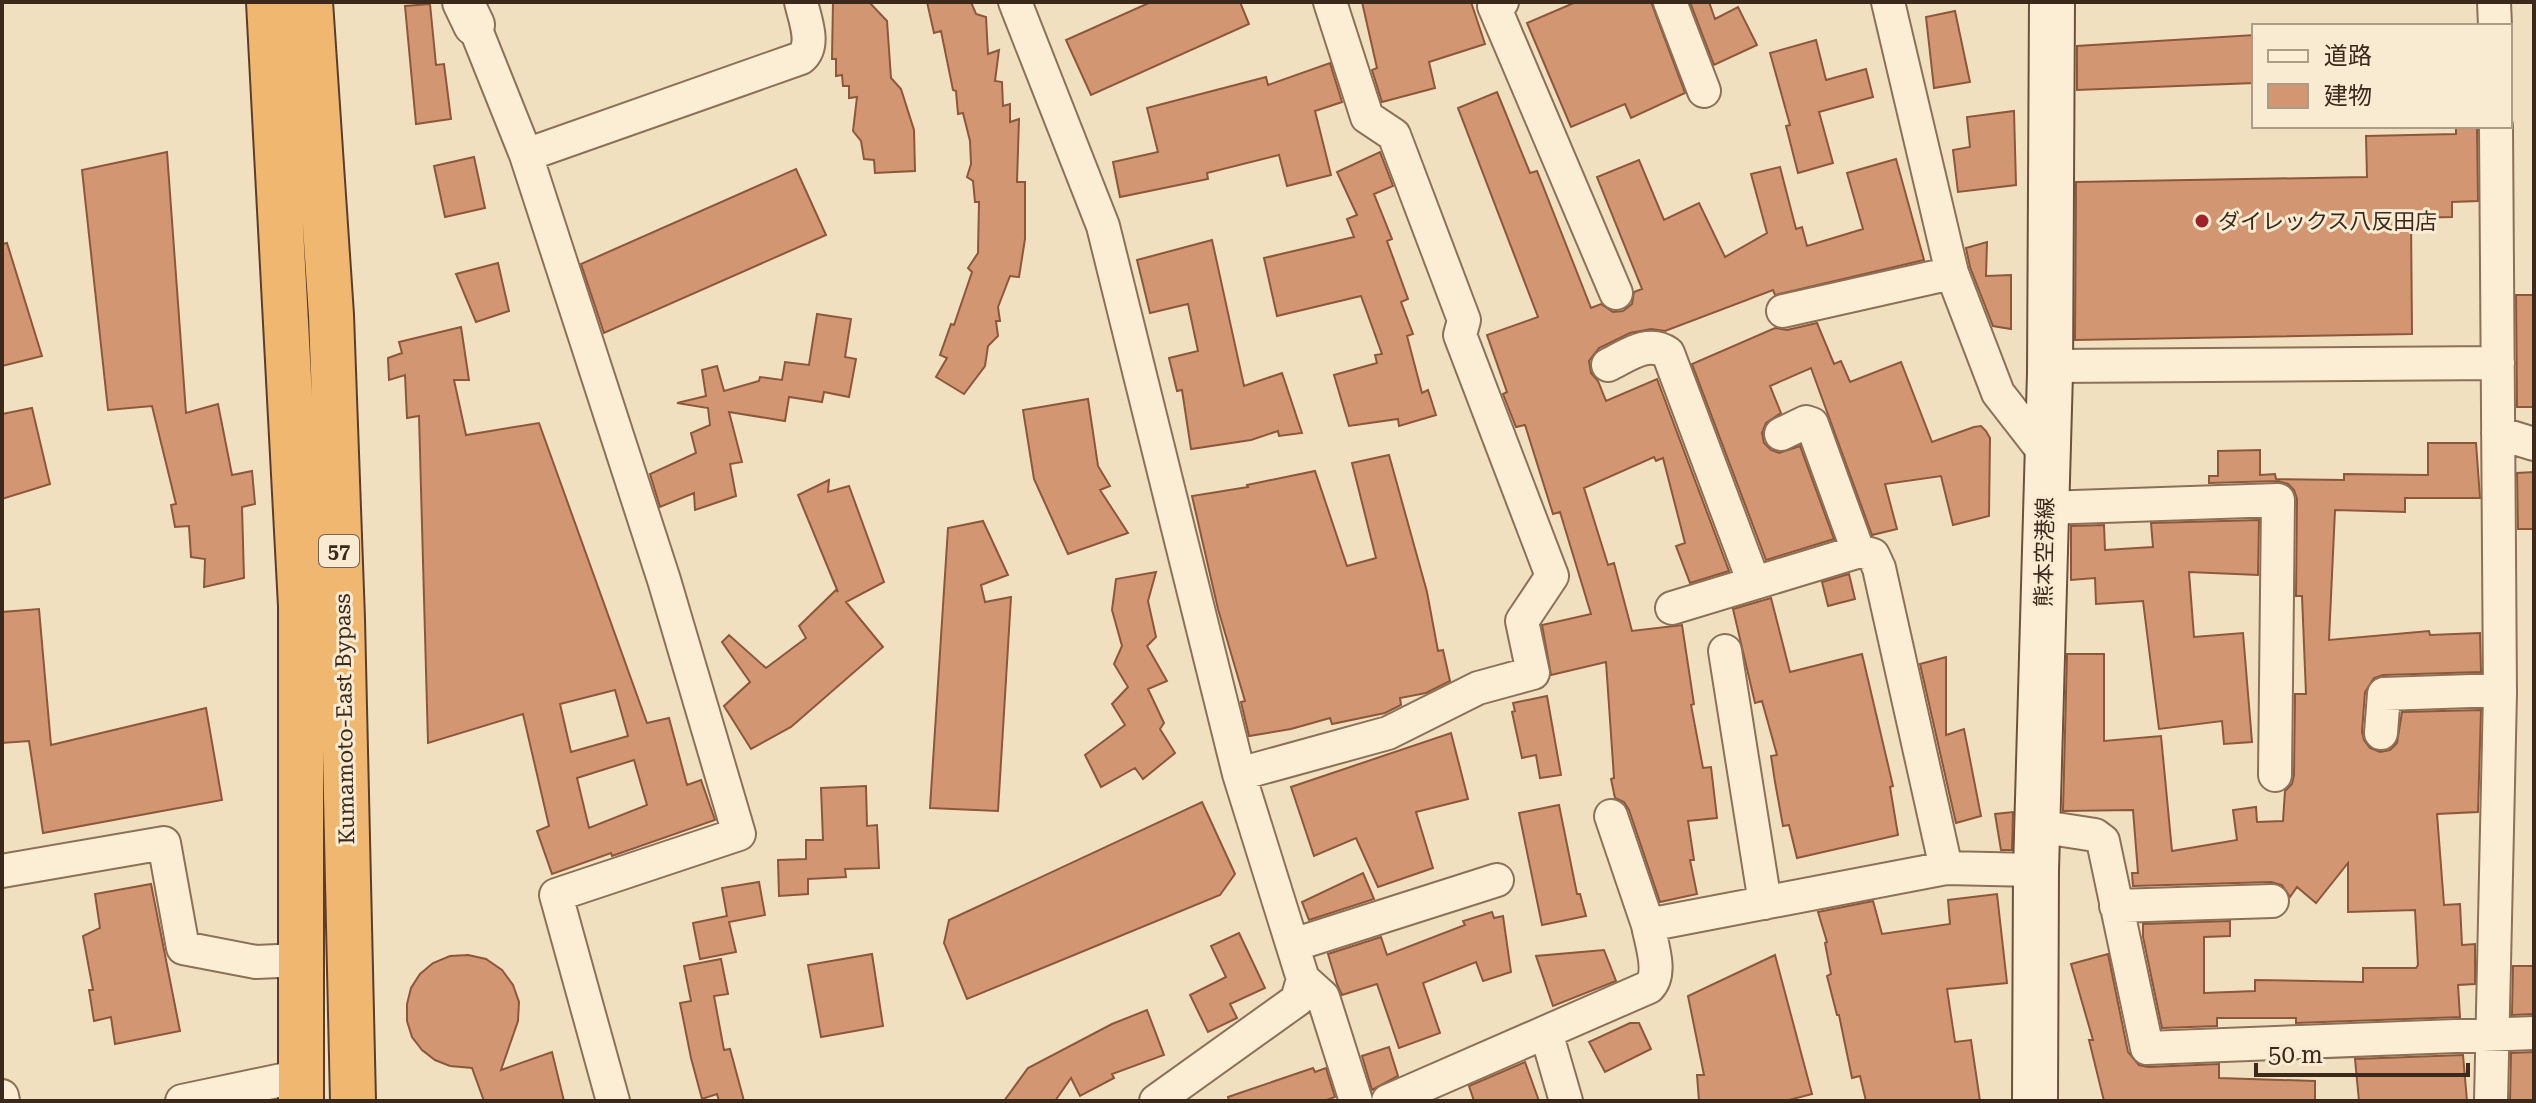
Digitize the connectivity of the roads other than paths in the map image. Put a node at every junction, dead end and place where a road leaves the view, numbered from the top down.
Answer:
1 (269, 2) edge
2 (310, 2) edge
3 (801, 2) edge
4 (1015, 2) edge
5 (1330, 2) edge
6 (1502, 2) edge
7 (1670, 2) edge
8 (1888, 2) edge
9 (2052, 2) edge
10 (2494, 2) edge
11 (468, 14) edge
12 (2495, 24) edge
13 (1704, 91) dead end
14 (2496, 128) edge
15 (526, 155) junction
16 (1952, 273) junction
17 (1616, 293) dead end
18 (1783, 311) dead end
19 (2498, 363) junction
20 (1608, 365) dead end
21 (2049, 366) junction
22 (2498, 433) junction
23 (1781, 434) dead end
24 (2534, 444) edge
25 (2047, 456) junction
26 (2045, 508) junction
27 (1858, 551) junction
28 (1754, 583) junction
29 (1672, 608) dead end
30 (1725, 651) dead end
31 (2500, 690) junction
32 (2381, 733) dead end
33 (1239, 774) junction
34 (2275, 775) dead end
35 (1611, 816) dead end
36 (2037, 826) junction
37 (1946, 868) junction
38 (2036, 870) junction
39 (2, 871) edge
40 (1497, 880) dead end
41 (2272, 901) dead end
42 (1765, 903) junction
43 (2116, 906) junction
44 (1648, 925) junction
45 (1293, 945) junction
46 (301, 960) junction
47 (1303, 979) junction
48 (1546, 1032) junction
49 (2534, 1033) edge
50 (2494, 1034) junction
51 (301, 1089) edge
52 (182, 1101) edge
53 (353, 1101) edge
54 (613, 1101) edge
55 (1156, 1101) edge
56 (1356, 1101) edge
57 (1388, 1101) edge
58 (1566, 1101) edge
59 (2035, 1101) edge
60 (2491, 1101) edge

1 - 46 highway, Kumamoto-East Bypass / 57
2 - 53 highway, Kumamoto-East Bypass / 57
3 - 15 street
4 - 33 street
5 - 33 street
6 - 17 street
7 - 13 street
8 - 16 street
9 - 21 main road, 熊本空港線
10 - 12 street
11 - 15 street
14 - 19 street
15 - 54 street
16 - 18 street
16 - 25 street
19 - 21 street
19 - 22 street
20 - 28 street
21 - 25 main road, 熊本空港線
22 - 24 street
22 - 31 street
23 - 27 street
25 - 26 main road, 熊本空港線
26 - 34 street
26 - 36 main road, 熊本空港線
27 - 28 street
27 - 37 street
28 - 29 street
30 - 42 street
31 - 32 street
31 - 50 street
33 - 45 street
35 - 44 street
36 - 38 main road, 熊本空港線
36 - 43 street
37 - 38 street
37 - 42 street
38 - 59 main road, 熊本空港線
39 - 46 street
40 - 45 street
41 - 43 street
42 - 44 street
43 - 50 street
44 - 48 street
45 - 47 street
46 - 51 highway, Kumamoto-East Bypass / 57
47 - 55 street
47 - 56 street
48 - 57 street
48 - 58 street
49 - 50 street
50 - 60 street
51 - 52 street

